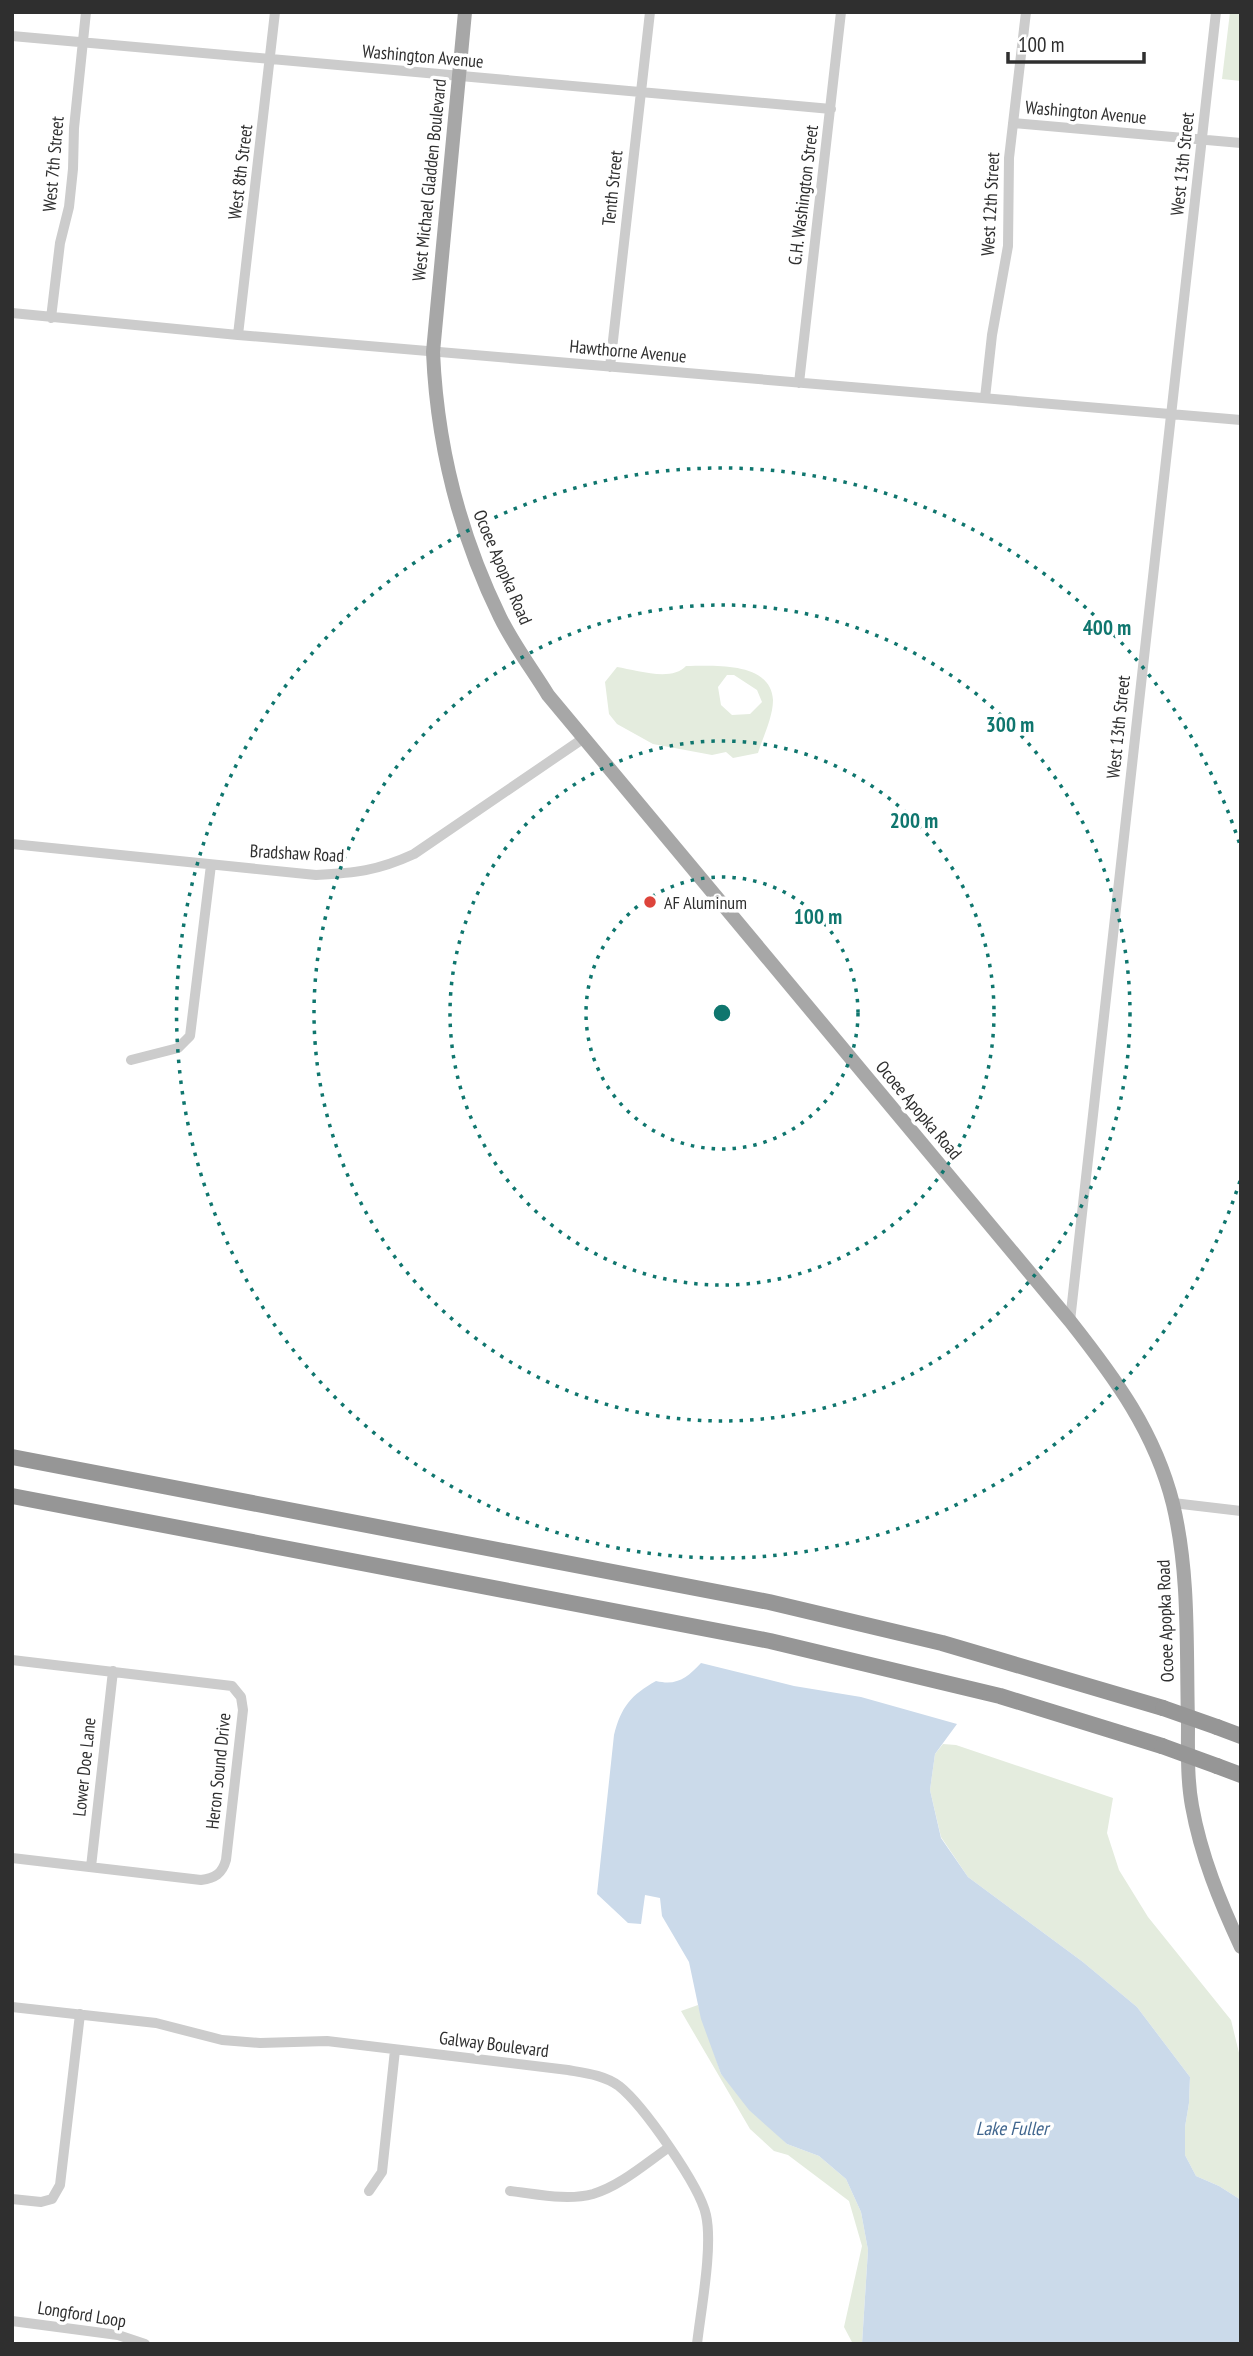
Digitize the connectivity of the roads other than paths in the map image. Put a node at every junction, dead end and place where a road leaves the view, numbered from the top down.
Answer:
1 (86, 12) edge
2 (275, 12) edge
3 (465, 12) edge
4 (650, 12) edge
5 (841, 12) edge
6 (1026, 12) edge
7 (1216, 12) edge
8 (12, 36) edge
9 (82, 43) junction
10 (270, 59) junction
11 (459, 77) junction
12 (640, 93) junction
13 (831, 109) junction
14 (1013, 123) junction
15 (1202, 140) junction
16 (1241, 142) edge
17 (12, 313) edge
18 (51, 318) junction
19 (238, 335) junction
20 (433, 352) junction
21 (610, 367) junction
22 (799, 383) junction
23 (985, 398) junction
24 (1171, 413) junction
25 (1241, 420) edge
26 (584, 738) junction
27 (12, 844) edge
28 (211, 865) junction
29 (131, 1059) dead end
30 (1070, 1321) junction
31 (12, 1457) edge
32 (12, 1496) edge
33 (1173, 1503) junction
34 (1241, 1511) edge
35 (12, 1660) edge
36 (113, 1671) junction
37 (1241, 1736) edge
38 (1241, 1775) edge
39 (12, 1858) edge
40 (91, 1867) junction
41 (1241, 1947) edge
42 (12, 2007) edge
43 (80, 2014) junction
44 (395, 2050) junction
45 (668, 2148) junction
46 (369, 2191) dead end
47 (510, 2191) dead end
48 (12, 2199) edge
49 (12, 2322) edge
50 (145, 2344) edge
51 (697, 2344) edge

1 - 9 street, West 7th Street
2 - 10 street, West 8th Street
3 - 11 main road, West Michael Gladden Boulevard
4 - 12 street, Tenth Street
5 - 13 street, G.H. Washington Street
6 - 14 street, West 12th Street
7 - 15 street, West 13th Street
8 - 9 street, Washington Avenue
9 - 10 street, Washington Avenue
9 - 18 street, West 7th Street
10 - 11 street, Washington Avenue
10 - 19 street, West 8th Street
11 - 12 street, Washington Avenue
11 - 20 main road, West Michael Gladden Boulevard
12 - 13 street, Washington Avenue
12 - 21 street, Tenth Street
13 - 22 street, G.H. Washington Street
14 - 15 street, Washington Avenue
14 - 23 street, West 12th Street
15 - 16 street, Washington Avenue
15 - 24 street, West 13th Street
17 - 18 street, Hawthorne Avenue
18 - 19 street, Hawthorne Avenue
19 - 20 street, Hawthorne Avenue
20 - 21 street, Hawthorne Avenue
20 - 26 main road, Ocoee Apopka Road
21 - 22 street, Hawthorne Avenue
22 - 23 street, Hawthorne Avenue
23 - 24 street, Hawthorne Avenue
24 - 25 street, Hawthorne Avenue
24 - 30 street, West 13th Street
26 - 28 street, Bradshaw Road
26 - 30 main road, Ocoee Apopka Road
27 - 28 street, Bradshaw Road
28 - 29 street
30 - 33 main road, Ocoee Apopka Road
31 - 37 highway, bridge
32 - 38 highway, bridge
33 - 34 street
33 - 41 main road, Ocoee Apopka Road
35 - 36 street, Heron Sound Drive
36 - 40 street, Lower Doe Lane
36 - 40 street, Heron Sound Drive
39 - 40 street, Heron Sound Drive
42 - 43 street, Galway Boulevard
43 - 44 street, Galway Boulevard
43 - 48 street
44 - 45 street, Galway Boulevard
44 - 46 street
45 - 47 street
45 - 51 street, Galway Boulevard
49 - 50 street, Longford Loop

